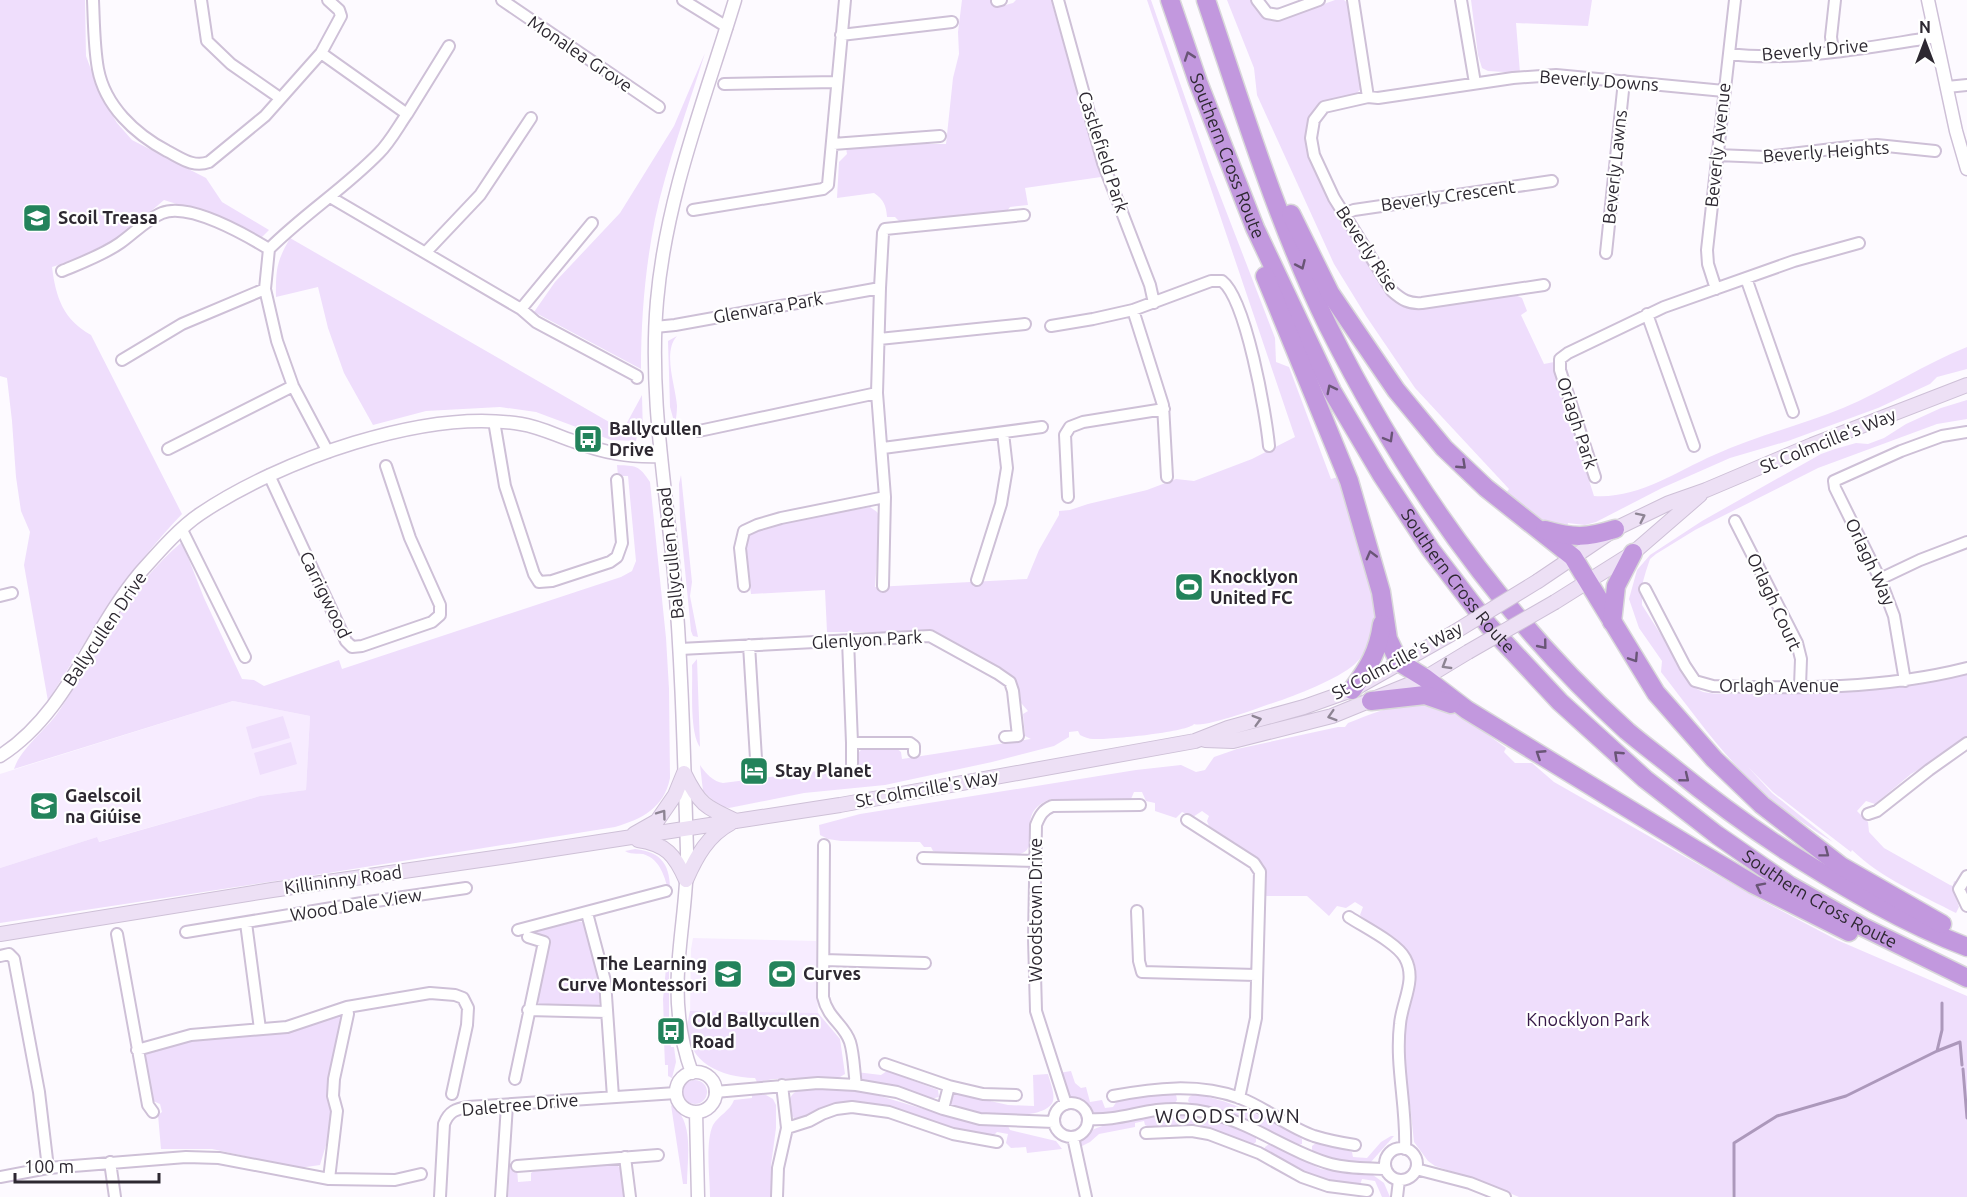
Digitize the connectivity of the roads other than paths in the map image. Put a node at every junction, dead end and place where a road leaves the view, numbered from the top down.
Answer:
1 (93, 0) edge
2 (201, 0) edge
3 (328, 0) edge
4 (502, 0) edge
5 (683, 0) edge
6 (735, 0) edge
7 (845, 0) edge
8 (1058, 0) edge
9 (1170, 0) edge
10 (1206, 0) edge
11 (1257, 0) edge
12 (1319, 0) edge
13 (1353, 0) edge
14 (1461, 0) edge
15 (1735, 0) edge
16 (1835, 0) edge
17 (1928, 0) edge
18 (952, 22) dead end
19 (727, 27) junction
20 (841, 35) junction
21 (1936, 37) junction
22 (449, 46) dead end
23 (1833, 51) junction
24 (321, 53) junction
25 (1729, 54) junction
26 (1624, 81) junction
27 (837, 82) junction
28 (1475, 83) junction
29 (724, 84) dead end
30 (1967, 85) edge
31 (1947, 87) junction
32 (1724, 91) junction
33 (1368, 97) junction
34 (280, 98) junction
35 (659, 107) dead end
36 (407, 114) junction
37 (531, 118) dead end
38 (1251, 132) junction
39 (940, 136) dead end
40 (833, 144) junction
41 (1935, 151) dead end
42 (1717, 155) junction
43 (1967, 169) edge
44 (1552, 181) dead end
45 (330, 197) junction
46 (693, 210) dead end
47 (1344, 214) junction
48 (1024, 215) dead end
49 (592, 224) dead end
50 (1255, 228) junction
51 (1859, 243) dead end
52 (269, 249) junction
53 (426, 252) junction
54 (1606, 253) dead end
55 (62, 271) dead end
56 (1746, 278) junction
57 (1544, 285) dead end
58 (880, 288) junction
59 (265, 289) junction
60 (1716, 289) junction
61 (1154, 303) junction
62 (521, 309) junction
63 (1133, 310) junction
64 (1647, 314) junction
65 (1025, 324) dead end
66 (1051, 326) dead end
67 (655, 327) junction
68 (879, 339) junction
69 (122, 360) dead end
70 (637, 378) dead end
71 (293, 386) junction
72 (1967, 387) edge
73 (877, 393) junction
74 (1164, 409) junction
75 (1793, 412) dead end
76 (494, 421) junction
77 (1042, 427) dead end
78 (699, 431) dead end
79 (1967, 432) edge
80 (1003, 433) junction
81 (1269, 446) dead end
82 (1694, 446) dead end
83 (883, 448) junction
84 (168, 449) dead end
85 (328, 452) junction
86 (661, 456) junction
87 (386, 466) dead end
88 (269, 475) junction
89 (1167, 477) dead end
90 (1594, 477) dead end
91 (617, 480) dead end
92 (1706, 490) junction
93 (885, 497) junction
94 (1068, 497) dead end
95 (1735, 521) dead end
96 (1534, 527) junction
97 (1615, 529) junction
98 (182, 530) junction
99 (1967, 542) edge
100 (1633, 553) junction
101 (1573, 557) junction
102 (1880, 579) junction
103 (978, 580) dead end
104 (1589, 582) junction
105 (744, 586) dead end
106 (883, 586) dead end
107 (1645, 589) dead end
108 (12, 593) dead end
109 (0, 596) edge
110 (1383, 612) junction
111 (1612, 622) junction
112 (848, 640) junction
113 (749, 645) junction
114 (680, 649) junction
115 (245, 657) dead end
116 (1399, 662) junction
117 (1967, 668) edge
118 (1425, 678) junction
119 (1905, 681) junction
120 (1800, 686) junction
121 (1352, 690) junction
122 (1371, 701) junction
123 (1467, 710) junction
124 (1005, 737) dead end
125 (1203, 740) junction
126 (852, 743) junction
127 (1967, 743) edge
128 (914, 752) dead end
129 (0, 756) edge
130 (852, 764) dead end
131 (684, 773) junction
132 (757, 775) dead end
133 (1140, 805) dead end
134 (1868, 814) dead end
135 (1187, 820) dead end
136 (736, 821) junction
137 (686, 830) junction
138 (624, 839) junction
139 (824, 845) dead end
140 (922, 858) dead end
141 (1036, 861) junction
142 (1967, 876) edge
143 (686, 880) junction
144 (466, 888) dead end
145 (666, 891) dead end
146 (1967, 906) edge
147 (1137, 911) dead end
148 (587, 913) junction
149 (1349, 917) dead end
150 (246, 923) junction
151 (518, 930) dead end
152 (186, 932) dead end
153 (0, 934) edge
154 (117, 934) dead end
155 (528, 937) dead end
156 (1967, 937) edge
157 (1967, 947) edge
158 (0, 956) edge
159 (824, 960) junction
160 (925, 963) dead end
161 (1256, 975) junction
162 (1967, 978) edge
163 (347, 1007) junction
164 (528, 1010) junction
165 (607, 1012) junction
166 (260, 1029) junction
167 (137, 1050) junction
168 (885, 1064) dead end
169 (692, 1073) junction
170 (514, 1079) dead end
171 (782, 1085) junction
172 (856, 1085) junction
173 (949, 1086) junction
174 (1184, 1087) junction
175 (716, 1092) junction
176 (676, 1093) junction
177 (452, 1094) dead end
178 (1016, 1095) dead end
179 (1113, 1096) dead end
180 (613, 1097) junction
181 (1239, 1098) junction
182 (1066, 1104) junction
183 (507, 1105) junction
184 (942, 1109) junction
185 (1184, 1109) junction
186 (153, 1112) dead end
187 (696, 1112) junction
188 (1088, 1119) junction
189 (1054, 1122) junction
190 (787, 1128) junction
191 (1146, 1133) dead end
192 (1267, 1134) junction
193 (1313, 1136) junction
194 (1073, 1137) junction
195 (997, 1142) dead end
196 (1355, 1145) dead end
197 (1405, 1149) junction
198 (1259, 1153) junction
199 (658, 1155) dead end
200 (1306, 1155) junction
201 (625, 1158) junction
202 (110, 1162) junction
203 (517, 1166) dead end
204 (48, 1168) junction
205 (1386, 1169) junction
206 (1416, 1169) junction
207 (421, 1174) dead end
208 (0, 1177) edge
209 (329, 1179) junction
210 (1399, 1180) junction
211 (1367, 1191) dead end
212 (115, 1197) edge
213 (440, 1197) edge
214 (501, 1197) edge
215 (630, 1197) edge
216 (698, 1197) edge
217 (777, 1197) edge
218 (1086, 1197) edge
219 (1397, 1197) edge
220 (1505, 1197) edge

1 - 34 street
2 - 34 street
3 - 24 street
4 - 35 street, Monalea Grove
5 - 19 street
6 - 19 street, Ballycullen Road
7 - 20 street
8 - 61 street, Castlefield Park
50 -> 9 highway, Southern Cross Route
10 - 38 highway, Southern Cross Route
11 - 12 street
13 - 33 street
14 - 28 street
15 - 25 street, Beverly Avenue
16 - 23 street
17 - 21 street
18 - 20 street
19 - 67 street, Ballycullen Road
20 - 27 street
21 - 23 street, Beverly Drive
21 - 31 street
22 - 36 street
23 - 25 street, Beverly Drive
24 - 34 street
24 - 36 street
25 - 32 street, Beverly Avenue
26 - 28 street, Beverly Downs
26 - 32 street, Beverly Downs
26 - 54 street, Beverly Lawns
27 - 29 street
27 - 40 street
28 - 33 street, Beverly Downs
30 - 31 street
31 - 43 street
32 - 42 street, Beverly Avenue
33 - 47 street, Beverly Rise
36 - 45 street
37 - 53 street
38 -> 96 highway
38 -> 157 highway, Southern Cross Route
39 - 40 street
40 - 46 street
41 - 42 street, Beverly Heights
42 - 60 street, Beverly Avenue
44 - 47 street, Beverly Crescent
45 - 52 street
45 - 53 street
47 - 57 street, Beverly Rise
48 - 58 street
49 - 62 street
110 -> 50 highway
162 -> 50 highway, Southern Cross Route
51 - 56 street, Orlagh Park
52 - 55 street
52 - 59 street
53 - 62 street
56 - 60 street, Orlagh Park
56 - 75 street
58 - 67 street, Glenvara Park
58 - 68 street
59 - 69 street
59 - 71 street
60 - 64 street, Orlagh Park
61 - 63 street
61 - 81 street
62 - 70 street
63 - 66 street
63 - 74 street
64 - 82 street
64 - 90 street, Orlagh Park
65 - 68 street
67 - 86 street, Ballycullen Road
68 - 73 street
71 - 84 street
71 - 85 street
72 - 92 main road, St Colmcille's Way
73 - 78 street
73 - 83 street
74 - 89 street
74 - 94 street
76 - 85 street, Ballycullen Drive
76 - 86 street, Ballycullen Drive
76 - 91 street
77 - 80 street
79 - 102 street, Orlagh Way
80 - 83 street
80 - 103 street
83 - 93 street
85 - 88 street, Ballycullen Drive
86 - 114 street, Ballycullen Road
87 - 88 street, Carrigwood
88 - 98 street, Ballycullen Drive
97 -> 92 main road, St Colmcille's Way
92 - 100 main road, St Colmcille's Way
93 - 105 street
93 - 106 street
95 - 120 street, Orlagh Court
96 - 97 highway
96 - 101 highway
97 - 101 main road, St Colmcille's Way
98 - 115 street
98 - 129 street, Ballycullen Drive
99 - 102 street
100 - 104 main road, St Colmcille's Way
100 - 111 highway
101 - 104 highway
101 - 116 main road, St Colmcille's Way, bridge
102 - 119 street, Orlagh Way
104 - 111 highway
104 -> 118 main road, St Colmcille's Way, bridge
107 - 120 street, Orlagh Avenue
108 - 109 street
110 - 116 highway
110 - 121 highway
111 -> 156 highway
112 - 113 street, Glenlyon Park
112 - 124 street, Glenlyon Park
112 - 126 street
113 - 114 street, Glenlyon Park
113 - 132 street
114 - 131 street, Ballycullen Road
116 - 118 highway
116 - 121 main road, St Colmcille's Way
117 - 119 street, Orlagh Avenue
118 - 122 main road, St Colmcille's Way
118 - 123 highway
119 - 120 street, Orlagh Avenue
125 -> 121 main road, St Colmcille's Way
122 - 123 highway
122 -> 125 main road, St Colmcille's Way
162 -> 123 highway
125 - 136 main road, St Colmcille's Way
126 - 128 street
126 - 130 street
127 - 134 street
131 - 136 main road
131 - 137 street, Ballycullen Road
138 -> 131 main road
133 - 141 street, Woodstown Drive
135 - 161 street
136 - 137 main road, St Colmcille's Way
136 - 143 main road
137 - 138 main road, Killininny Road
137 - 143 street
138 - 143 main road
138 - 153 main road, Killininny Road
139 - 159 street
140 - 141 street
141 - 182 street, Woodstown Drive
142 - 146 street
143 - 169 street
144 - 150 street, Wood Dale View
145 - 148 street
147 - 161 street
148 - 151 street
148 - 165 street
149 - 197 street
150 - 152 street, Wood Dale View
150 - 166 street
154 - 167 street
155 - 164 street
158 - 204 street
159 - 160 street
159 - 172 street
161 - 181 street
163 - 166 street
163 - 177 street
163 - 209 street
164 - 165 street
164 - 170 street
165 - 180 street
166 - 167 street
167 - 186 street
168 - 173 street
169 - 175 street
169 - 176 street
171 - 172 street
171 - 175 street
171 - 190 street
172 - 184 street
173 - 178 street
173 - 184 street
174 - 179 street
174 - 181 street
174 - 185 street
175 - 187 street
176 - 180 street, Daletree Drive
176 - 187 street
180 - 183 street, Daletree Drive
181 - 193 street
182 - 188 street
182 - 189 street
183 - 213 street, Daletree Drive
183 - 214 street
184 - 189 street
185 - 188 street
185 - 192 street
187 - 216 street
188 - 194 street
189 - 194 street
190 - 195 street
190 - 217 street
191 - 198 street
192 - 198 street
192 - 200 street
193 - 196 street
193 - 200 street
194 - 218 street
197 - 205 street
197 - 206 street
198 - 211 street
199 - 201 street
200 - 205 street
201 - 203 street
201 - 215 street
202 - 204 street
202 - 209 street
202 - 212 street
204 - 208 street
205 - 210 street
206 - 210 street
206 - 220 street
207 - 209 street
210 - 219 street

